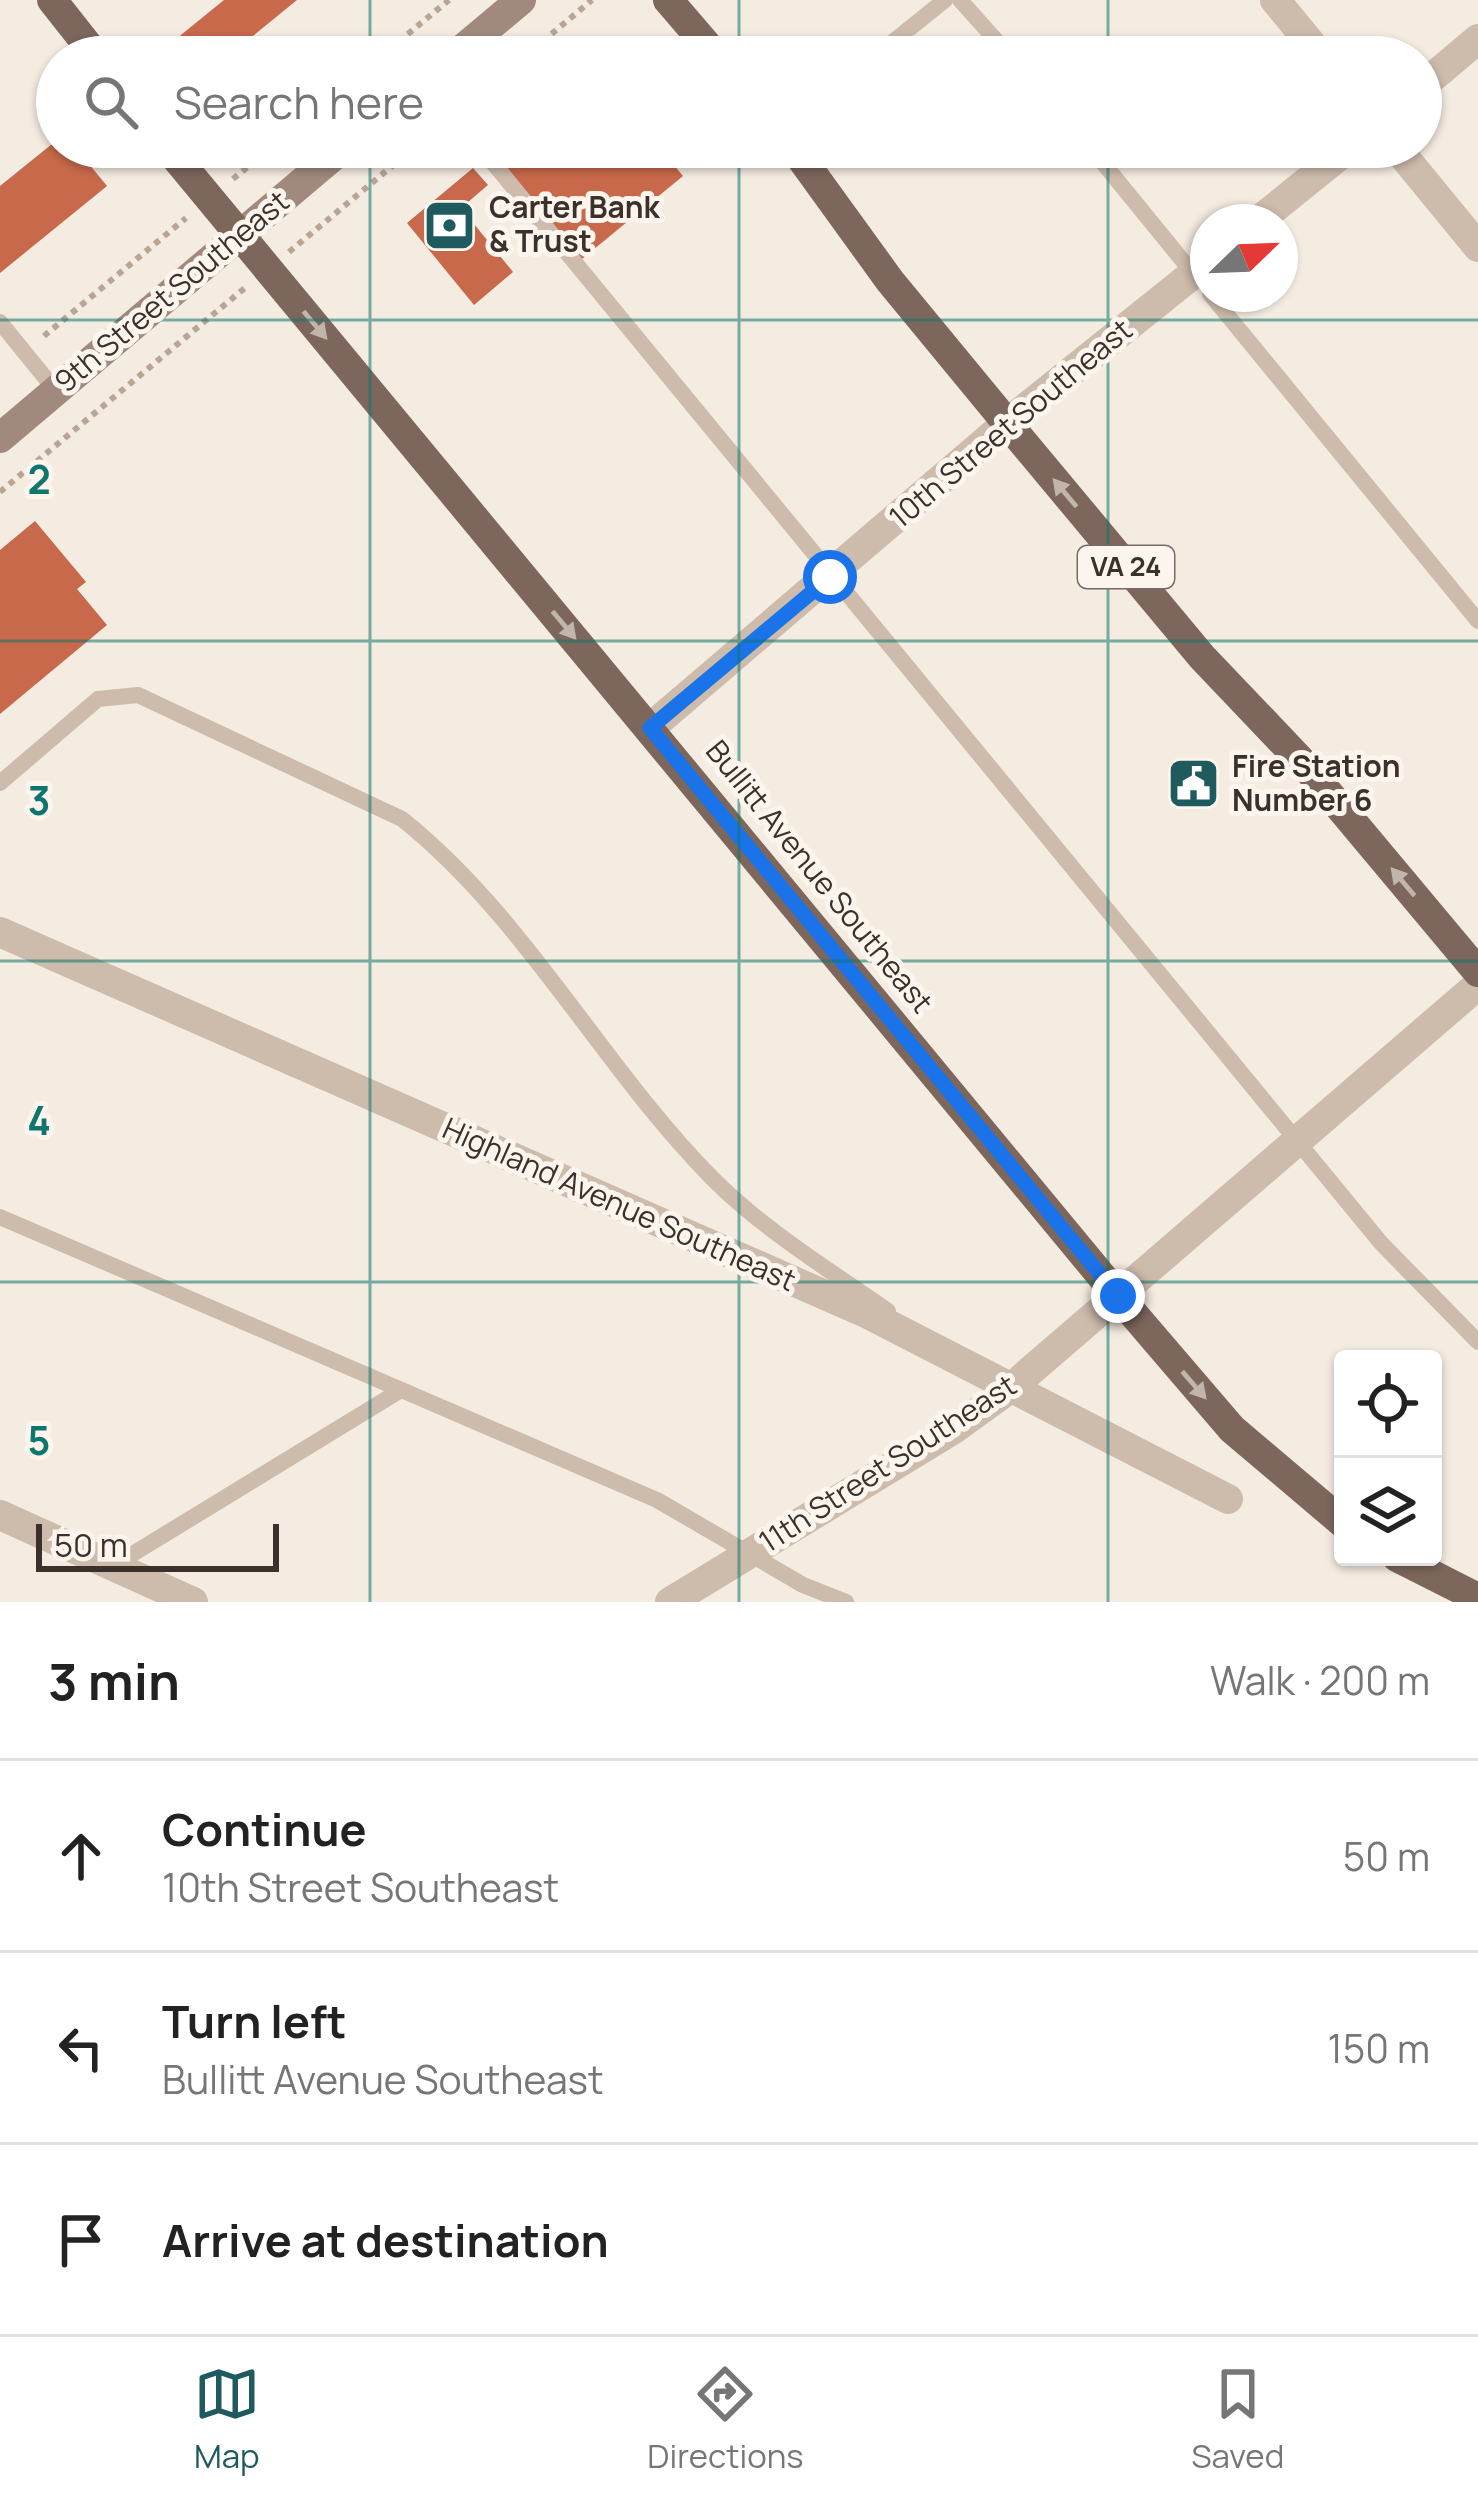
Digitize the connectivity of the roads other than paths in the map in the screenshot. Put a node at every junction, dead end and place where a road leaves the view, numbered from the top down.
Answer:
1 (52, 0) edge
2 (521, 0) edge
3 (668, 0) edge
4 (945, 0) edge
5 (961, 0) edge
6 (1275, 0) edge
7 (80, 36) edge
8 (477, 36) edge
9 (699, 36) edge
10 (900, 36) edge
11 (993, 36) edge
12 (1305, 36) edge
13 (1478, 39) edge
14 (1442, 69) edge
15 (184, 168) edge
16 (319, 168) edge
17 (497, 168) edge
18 (808, 168) edge
19 (1108, 168) edge
20 (1323, 168) edge
21 (1413, 168) edge
22 (1279, 204) edge
23 (240, 235) junction
24 (1478, 248) edge
25 (1190, 263) edge
26 (1190, 291) edge
27 (1231, 312) edge
28 (0, 322) edge
29 (56, 391) junction
30 (1007, 423) junction
31 (0, 438) edge
32 (830, 577) junction
33 (1478, 621) edge
34 (650, 728) junction
35 (0, 783) edge
36 (0, 932) edge
37 (1478, 972) edge
38 (1478, 985) edge
39 (1300, 1141) junction
40 (0, 1217) edge
41 (1118, 1296) junction
42 (1478, 1342) edge
43 (951, 1354) junction
44 (1013, 1386) junction
45 (400, 1390) junction
46 (1228, 1498) dead end
47 (1334, 1514) edge
48 (0, 1515) edge
49 (749, 1555) junction
50 (1415, 1566) edge
51 (112, 1567) junction
52 (1478, 1598) edge
53 (194, 1602) edge
54 (670, 1602) edge
55 (846, 1602) edge

1 - 7 main road
2 - 8 street
3 - 9 main road
4 - 10 lane
5 - 11 lane
6 - 12 street
13 - 14 street
15 - 23 main road, Bullitt Avenue Southeast
16 - 23 street, 9th Street Southeast
17 - 32 lane
18 - 30 main road, VA 24
19 - 25 lane
20 - 22 street
21 - 24 street
23 - 29 street, 9th Street Southeast
23 -> 34 main road, Bullitt Avenue Southeast
26 - 30 street, 10th Street Southeast
27 - 33 lane
28 - 29 lane
29 - 31 street, 9th Street Southeast
30 - 32 street, 10th Street Southeast
37 -> 30 main road, VA 24
32 - 34 street, 10th Street Southeast
32 - 39 lane
34 - 41 main road, Bullitt Avenue Southeast
35 - 43 lane
36 - 43 street, Highland Avenue Southeast
38 - 39 street, 11th Street Southeast
39 - 41 street, 11th Street Southeast
39 - 42 lane
40 - 45 lane
41 - 44 street, 11th Street Southeast
41 -> 47 main road, Bullitt Avenue Southeast
43 - 44 street, Highland Avenue Southeast
44 - 46 street, Highland Avenue Southeast
44 - 49 street, 11th Street Southeast
45 - 49 lane
45 - 51 lane
48 - 51 street
49 - 54 street, 11th Street Southeast
49 - 55 lane
50 - 52 main road
51 - 53 street

